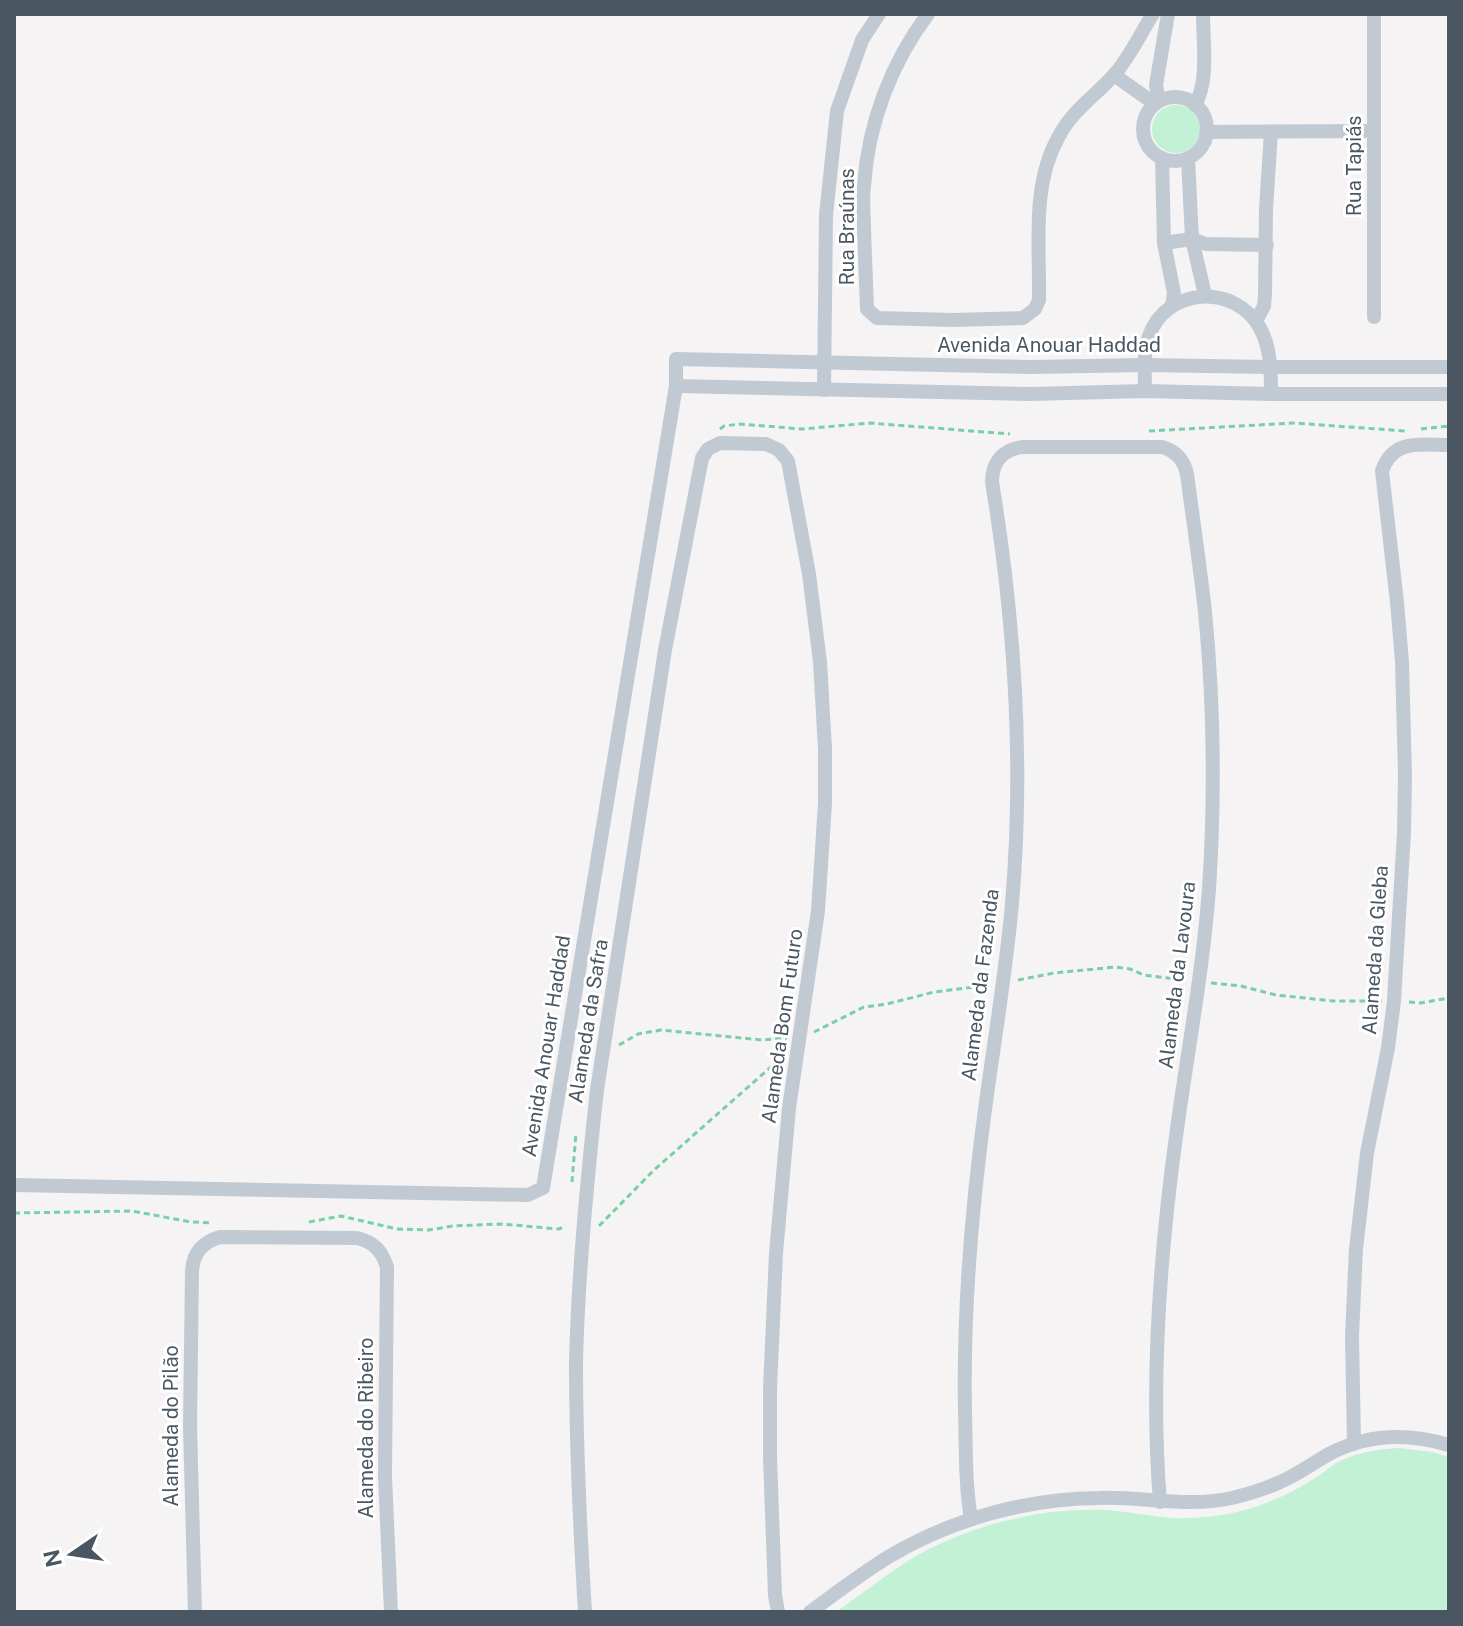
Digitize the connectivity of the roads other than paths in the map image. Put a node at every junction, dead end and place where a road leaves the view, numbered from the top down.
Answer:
1 (879, 14) edge
2 (928, 14) edge
3 (1153, 14) edge
4 (1168, 14) edge
5 (1203, 14) edge
6 (1374, 14) edge
7 (1114, 75) junction
8 (1157, 103) junction
9 (1195, 105) junction
10 (1374, 131) junction
11 (1206, 132) junction
12 (1271, 132) junction
13 (1162, 158) junction
14 (1188, 158) junction
15 (1192, 239) junction
16 (1164, 243) junction
17 (1267, 245) junction
18 (1205, 295) junction
19 (1172, 306) junction
20 (1374, 317) dead end
21 (1256, 321) junction
22 (824, 363) junction
23 (1145, 365) junction
24 (1271, 367) junction
25 (1449, 367) edge
26 (676, 386) junction
27 (824, 390) junction
28 (1145, 391) junction
29 (1271, 394) junction
30 (1449, 394) edge
31 (1449, 445) edge
32 (711, 446) joint
33 (999, 459) joint
34 (14, 1185) edge
35 (205, 1243) joint
36 (1354, 1444) junction
37 (1449, 1445) edge
38 (1160, 1502) junction
39 (971, 1519) junction
40 (195, 1612) edge
41 (391, 1612) edge
42 (585, 1612) edge
43 (778, 1612) edge
44 (810, 1612) edge

1 - 22 street
2 - 7 street, Rua Braúnas
3 - 7 street
4 - 8 street
5 - 9 street
6 - 10 street, Rua Tapiás
7 - 8 street
8 - 9 street
8 - 13 street
9 - 11 street
10 - 12 street
10 - 20 street, Rua Tapiás
11 - 12 street
11 - 14 street
12 - 17 street
13 - 14 street
13 - 16 street
14 - 15 street
15 - 16 street
15 - 17 street
15 - 18 street
16 - 19 street
17 - 21 street
18 - 19 street
18 - 21 street
19 - 23 street
21 - 24 street
22 - 23 street, Avenida Anouar Haddad
22 - 26 street, Avenida Anouar Haddad
22 - 27 street
23 - 24 street, Avenida Anouar Haddad
23 - 28 street
24 - 25 street, Avenida Anouar Haddad
24 - 29 street
26 - 27 street
26 - 34 street, Avenida Anouar Haddad
27 - 28 street
28 - 29 street
29 - 30 street
31 - 36 street, Alameda da Gleba
32 - 42 street, Alameda da Safra
32 - 43 street, Alameda Bom Futuro
33 - 38 street, Alameda da Lavoura
33 - 39 street, Alameda da Fazenda
35 - 40 street, Alameda do Pilão
35 - 41 street, Alameda do Ribeiro
36 - 37 street
36 - 38 street
38 - 39 street
39 - 44 street

